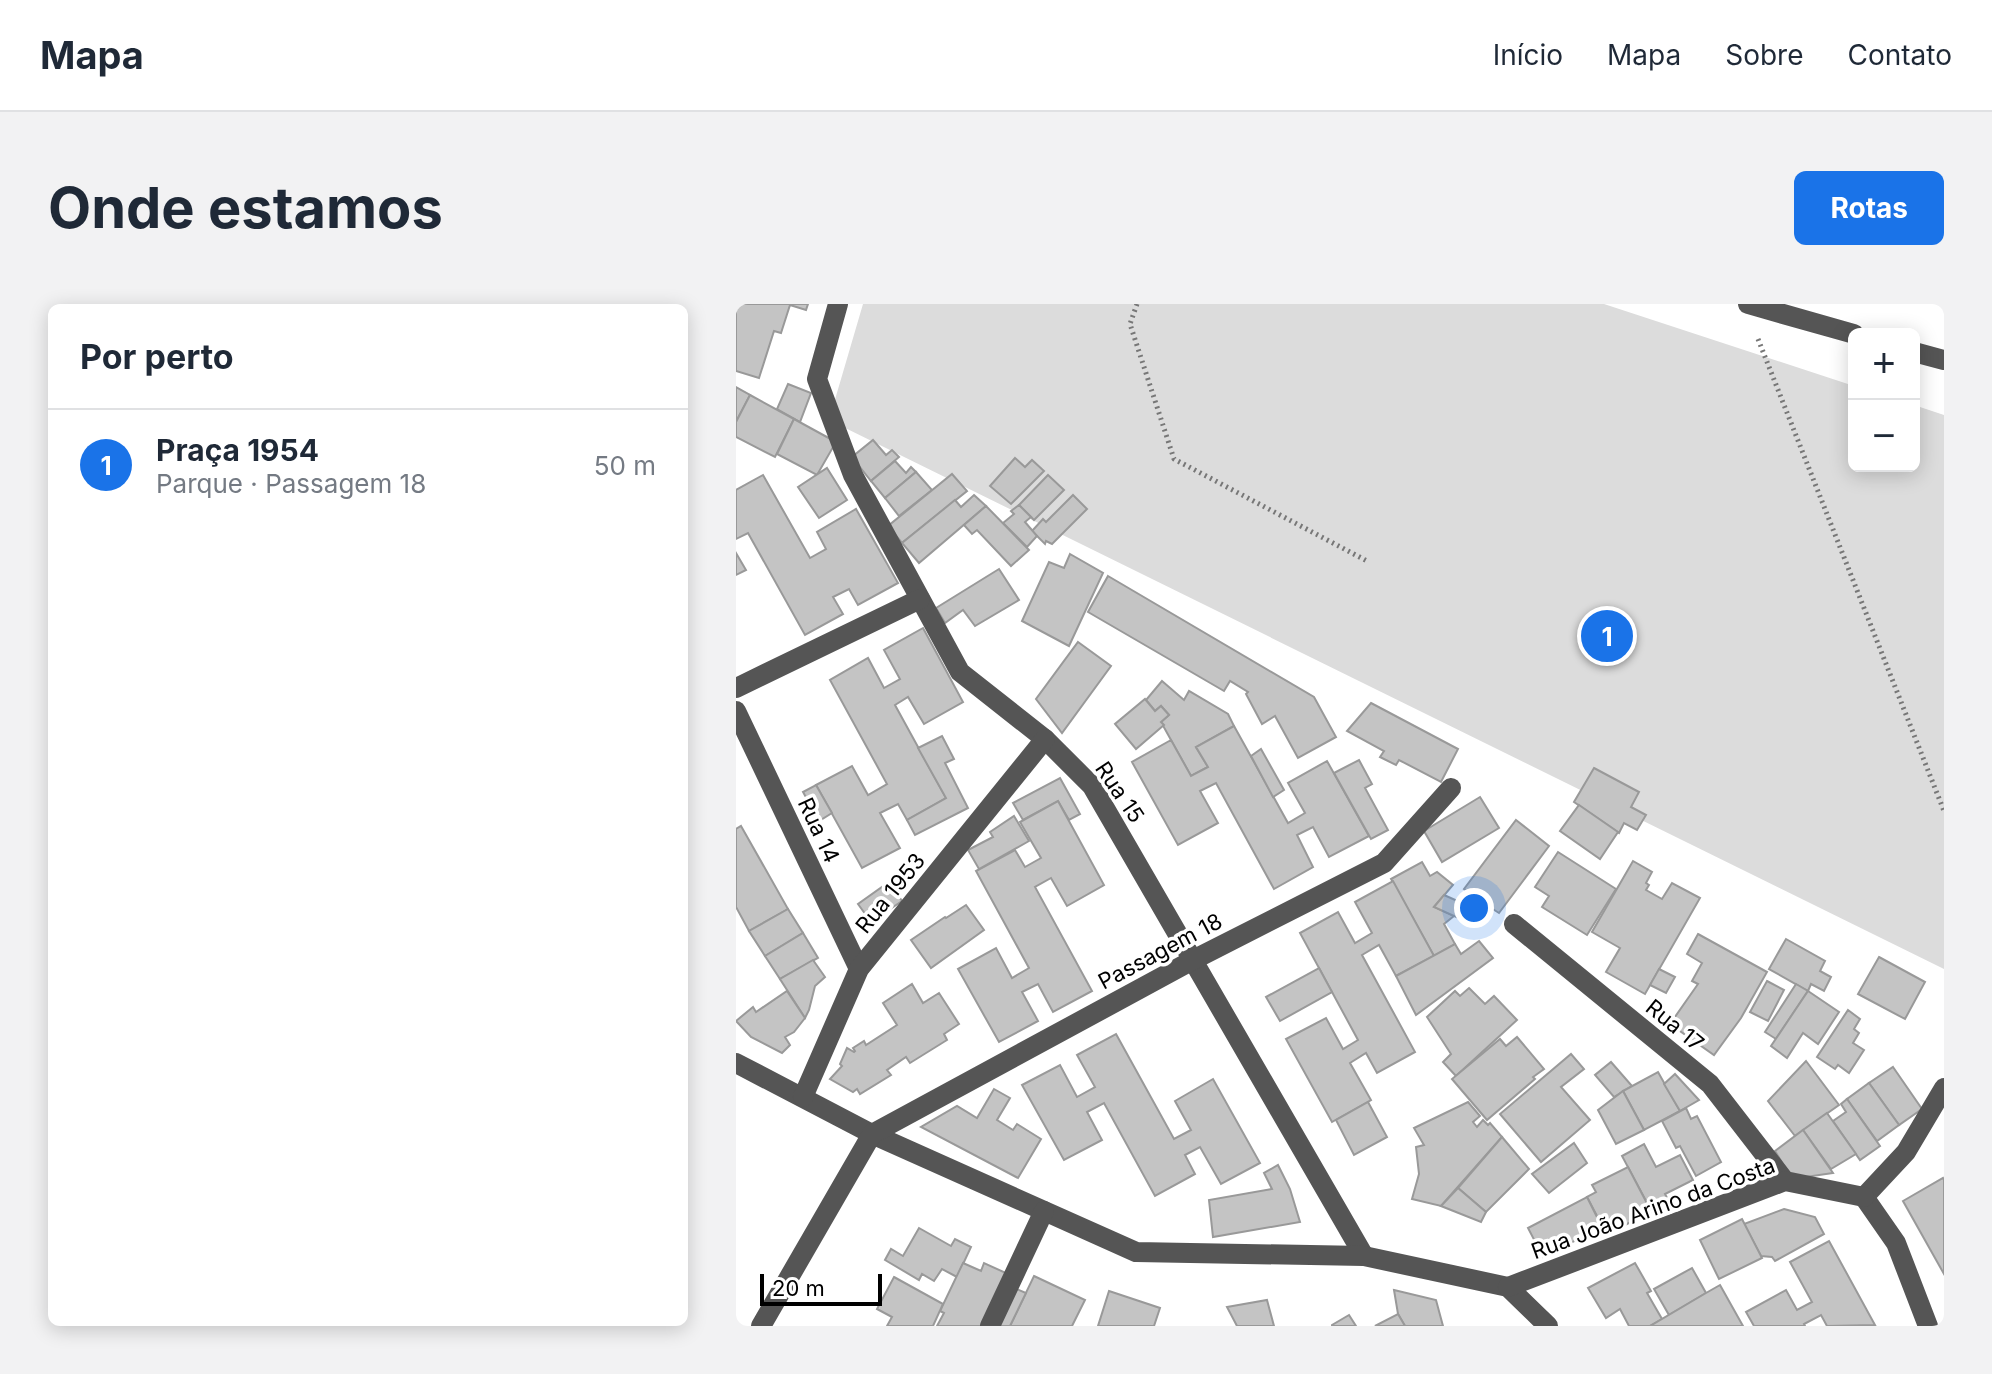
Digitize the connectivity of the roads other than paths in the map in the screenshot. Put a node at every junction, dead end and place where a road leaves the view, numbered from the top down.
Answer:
1 (838, 304) edge
2 (1748, 304) edge
3 (1848, 332) edge
4 (1920, 354) edge
5 (1944, 360) edge
6 (920, 599) junction
7 (736, 688) edge
8 (736, 711) edge
9 (1045, 739) junction
10 (1451, 788) dead end
11 (1514, 924) dead end
12 (1193, 960) junction
13 (859, 969) junction
14 (736, 1063) edge
15 (1944, 1088) edge
16 (803, 1097) junction
17 (872, 1134) junction
18 (1785, 1181) junction
19 (1864, 1197) junction
20 (1044, 1211) junction
21 (1364, 1256) junction
22 (1508, 1287) junction
23 (761, 1326) edge
24 (990, 1326) edge
25 (1548, 1326) edge
26 (1928, 1326) edge

1 - 6 street, Rua 15
2 - 3 street
4 - 5 street
6 - 7 street
6 - 9 street, Rua 15
8 - 13 street, Rua 14
9 - 12 street, Rua 15
9 - 13 street, Rua 1953
10 - 12 street, Passagem 18
11 - 18 street, Rua 17
12 - 17 street, Passagem 18
12 - 21 street, Rua 15
13 - 16 street, Rua 1953
14 - 16 street
15 - 19 street
16 - 17 street
17 - 20 street
17 - 23 street
18 - 19 street, Rua João Arino da Costa
18 - 22 street, Rua João Arino da Costa
19 - 26 street
20 - 21 street
20 - 24 street
21 - 22 street
22 - 25 street

